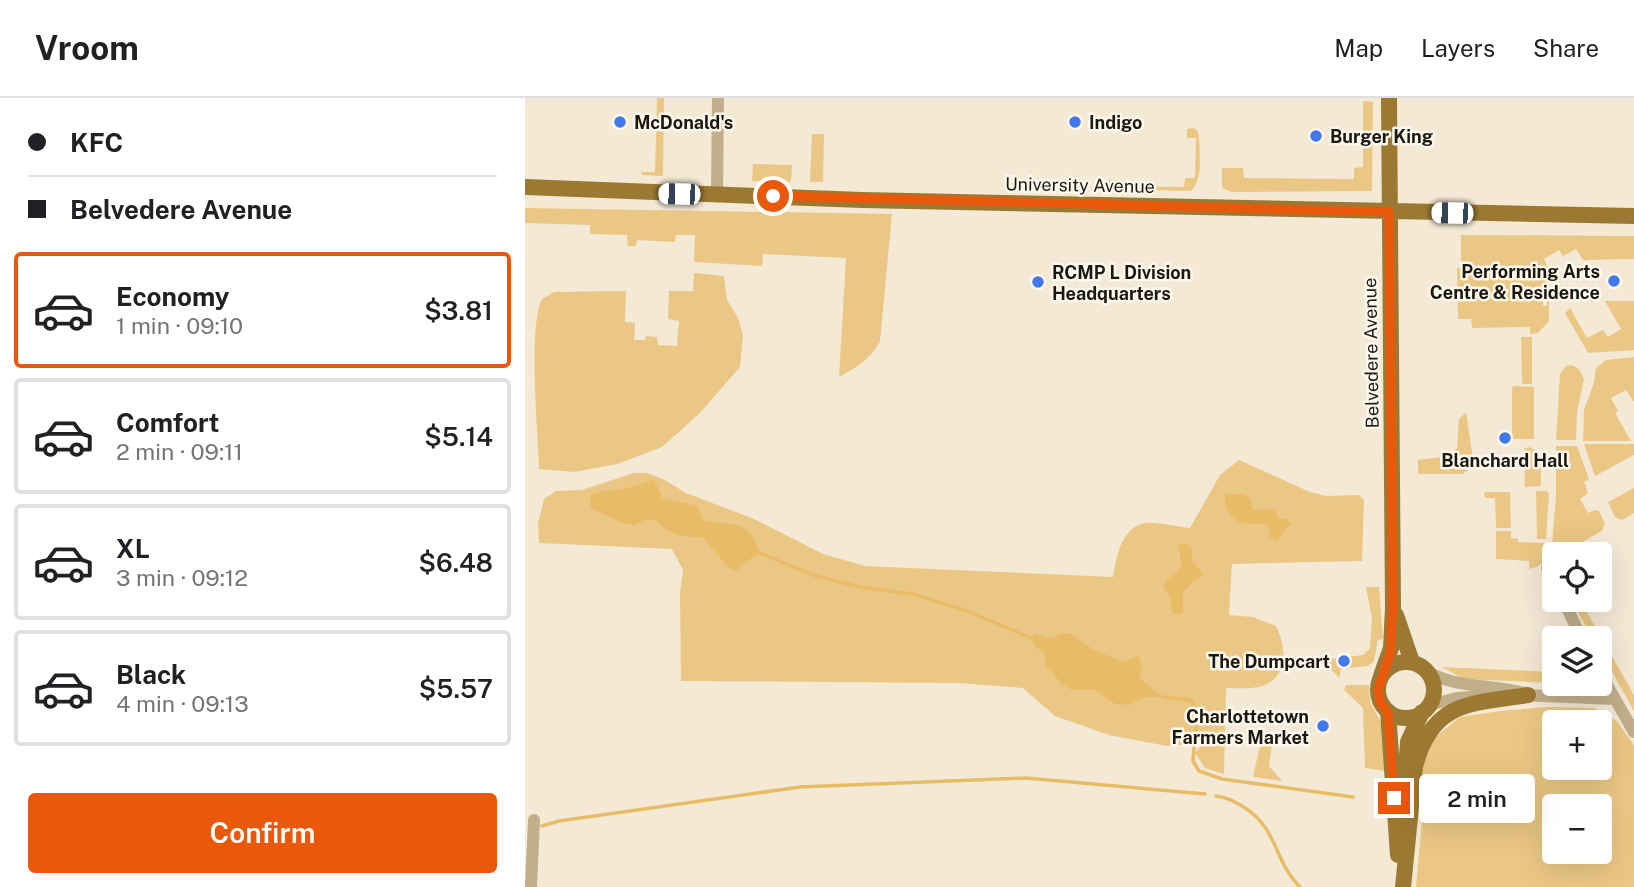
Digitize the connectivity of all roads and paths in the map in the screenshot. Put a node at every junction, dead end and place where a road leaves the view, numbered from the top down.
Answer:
1 (718, 98) edge
2 (1389, 98) edge
3 (525, 187) edge
4 (717, 195) junction
5 (1389, 212) junction
6 (1634, 216) edge
7 (1393, 608) junction
8 (1412, 662) junction
9 (1428, 672) junction
10 (1381, 676) junction
11 (1612, 694) edge
12 (1528, 695) junction
13 (1542, 695) edge
14 (1566, 696) edge
15 (1615, 699) junction
16 (1426, 709) junction
17 (1388, 711) junction
18 (1634, 732) edge
19 (534, 820) dead end
20 (1399, 861) junction
21 (531, 887) edge
22 (1402, 887) edge

1 - 4 street
2 - 5 main road, Belvedere Avenue
3 - 4 main road, University Avenue
4 - 5 main road, University Avenue
5 - 6 main road, University Avenue
5 - 7 main road, Belvedere Avenue
7 - 8 main road, Belvedere Avenue
7 - 10 main road, Belvedere Avenue
8 - 9 main road
8 - 10 main road
9 - 12 street
9 - 16 main road
10 - 17 main road
11 - 15 street
12 - 13 street
12 - 16 street
12 - 22 main road
14 - 15 street
15 - 18 street
16 - 17 main road
16 - 20 main road
17 - 20 main road
19 - 21 street
20 - 22 main road

